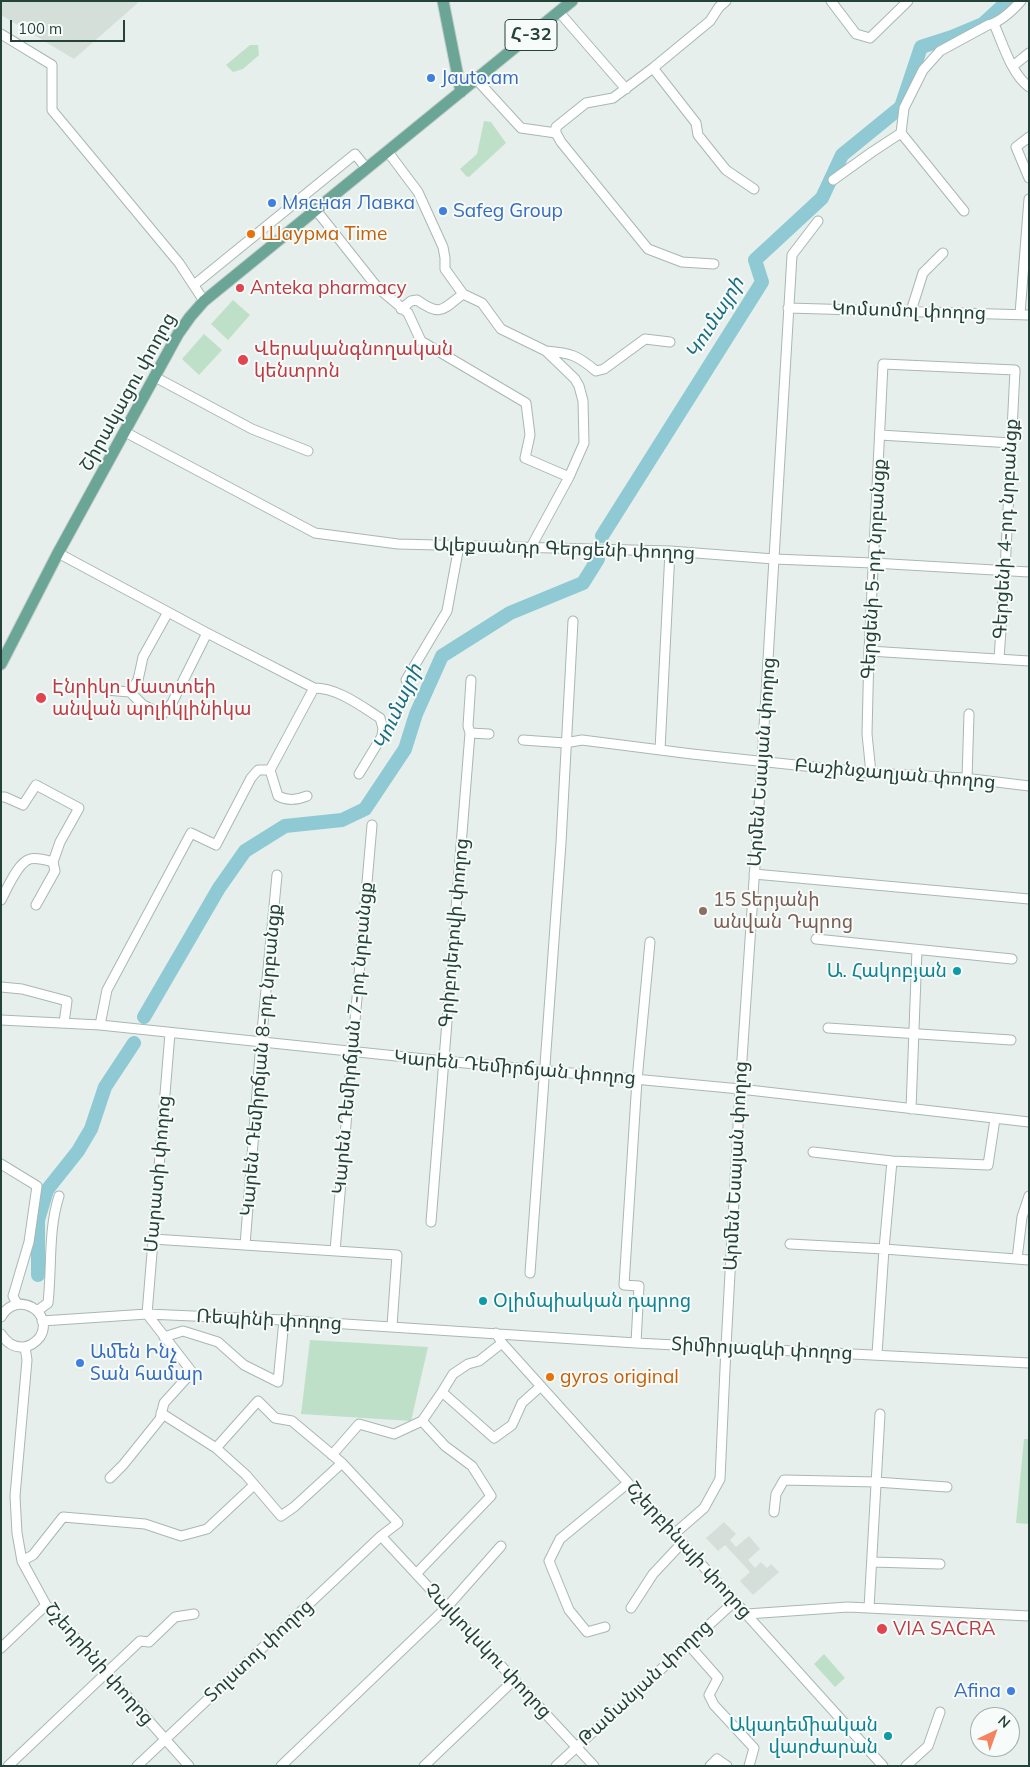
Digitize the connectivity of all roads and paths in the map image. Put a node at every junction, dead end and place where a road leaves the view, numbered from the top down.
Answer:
1 (443, 1) edge
2 (572, 1) edge
3 (726, 1) edge
4 (831, 1) edge
5 (908, 1) edge
6 (1021, 1) edge
7 (559, 12) junction
8 (994, 24) junction
9 (1, 34) edge
10 (1029, 53) edge
11 (1013, 66) junction
12 (653, 68) junction
13 (476, 79) junction
14 (1029, 87) edge
15 (626, 88) junction
16 (460, 92) junction
17 (556, 132) junction
18 (901, 133) junction
19 (1029, 137) edge
20 (388, 152) junction
21 (367, 169) junction
22 (1029, 178) edge
23 (833, 180) dead end
24 (754, 190) dead end
25 (1029, 199) edge
26 (316, 210) junction
27 (964, 211) dead end
28 (818, 221) dead end
29 (943, 252) dead end
30 (714, 264) dead end
31 (194, 285) junction
32 (463, 294) junction
33 (204, 301) junction
34 (401, 308) junction
35 (788, 308) junction
36 (911, 311) junction
37 (1024, 314) edge
38 (670, 342) dead end
39 (546, 352) junction
40 (1015, 370) joint
41 (155, 377) junction
42 (125, 432) junction
43 (880, 435) junction
44 (1012, 443) junction
45 (308, 450) dead end
46 (569, 477) junction
47 (459, 546) junction
48 (531, 547) junction
49 (670, 551) junction
50 (58, 553) junction
51 (774, 559) junction
52 (873, 563) junction
53 (1005, 571) junction
54 (1029, 572) edge
55 (168, 612) junction
56 (572, 621) dead end
57 (207, 633) junction
58 (869, 651) junction
59 (999, 659) junction
60 (1029, 661) edge
61 (1, 664) edge
62 (406, 680) dead end
63 (471, 680) dead end
64 (314, 688) junction
65 (106, 690) dead end
66 (130, 692) junction
67 (969, 714) dead end
68 (470, 733) junction
69 (489, 734) dead end
70 (523, 740) dead end
71 (565, 743) junction
72 (660, 750) junction
73 (762, 761) junction
74 (270, 770) junction
75 (871, 773) junction
76 (359, 774) dead end
77 (967, 779) junction
78 (1029, 786) edge
79 (307, 796) dead end
80 (1, 797) edge
81 (372, 825) dead end
82 (53, 862) junction
83 (754, 874) junction
84 (277, 875) dead end
85 (1029, 899) edge
86 (1, 900) edge
87 (36, 905) dead end
88 (816, 939) dead end
89 (650, 942) dead end
90 (916, 950) junction
91 (1012, 959) dead end
92 (1, 987) edge
93 (1, 1020) edge
94 (64, 1023) junction
95 (100, 1025) junction
96 (828, 1028) dead end
97 (170, 1033) junction
98 (914, 1034) junction
99 (1011, 1040) dead end
100 (261, 1042) junction
101 (352, 1052) junction
102 (444, 1062) junction
103 (545, 1071) junction
104 (637, 1080) junction
105 (740, 1089) junction
106 (911, 1109) junction
107 (995, 1119) junction
108 (1029, 1122) edge
109 (813, 1152) dead end
110 (892, 1161) junction
111 (1, 1164) edge
112 (59, 1196) dead end
113 (1029, 1196) edge
114 (432, 1222) dead end
115 (153, 1239) junction
116 (790, 1244) dead end
117 (245, 1245) junction
118 (884, 1249) junction
119 (335, 1251) junction
120 (1017, 1259) junction
121 (1029, 1260) edge
122 (530, 1273) dead end
123 (17, 1304) junction
124 (37, 1311) junction
125 (148, 1314) junction
126 (1, 1317) edge
127 (284, 1320) junction
128 (42, 1321) junction
129 (392, 1326) junction
130 (496, 1333) junction
131 (1, 1334) edge
132 (164, 1337) junction
133 (502, 1343) junction
134 (636, 1343) junction
135 (25, 1347) junction
136 (726, 1347) junction
137 (877, 1354) junction
138 (1029, 1363) edge
139 (541, 1386) junction
140 (442, 1392) junction
141 (161, 1413) junction
142 (880, 1414) dead end
143 (422, 1421) junction
144 (216, 1448) junction
145 (332, 1455) junction
146 (342, 1463) junction
147 (110, 1478) dead end
148 (876, 1482) junction
149 (628, 1483) junction
150 (254, 1485) junction
151 (947, 1487) dead end
152 (774, 1512) dead end
153 (674, 1534) junction
154 (381, 1536) junction
155 (682, 1543) junction
156 (501, 1546) dead end
157 (22, 1562) junction
158 (872, 1562) junction
159 (940, 1564) dead end
160 (416, 1574) junction
161 (735, 1601) junction
162 (46, 1605) junction
163 (447, 1607) junction
164 (631, 1608) dead end
165 (869, 1608) junction
166 (194, 1614) dead end
167 (747, 1614) junction
168 (1029, 1616) edge
169 (605, 1628) dead end
170 (688, 1644) junction
171 (1, 1648) edge
172 (105, 1673) junction
173 (514, 1680) junction
174 (940, 1712) dead end
175 (165, 1739) junction
176 (576, 1747) junction
177 (8, 1766) edge
178 (137, 1766) edge
179 (189, 1766) edge
180 (281, 1766) edge
181 (424, 1766) edge
182 (556, 1766) edge
183 (594, 1766) edge
184 (710, 1766) edge
185 (727, 1766) edge
186 (749, 1766) edge
187 (883, 1766) edge
188 (906, 1766) edge

1 - 16 main road
2 - 7 main road, Հ-32
3 - 12 street
4 - 5 street
6 - 8 street
7 - 13 main road, Հ-32
7 - 15 street
8 - 11 street
8 - 18 street
9 - 31 street
10 - 11 street
11 - 14 street
12 - 15 street
12 - 24 street
13 - 16 main road, Հ-32
13 - 17 street
15 - 17 street
16 - 20 main road, Շիրակացու փողոց
17 - 30 street
18 - 23 street
18 - 27 street
19 - 22 street
20 - 21 main road, Շիրակացու փողոց
20 - 32 street
21 - 26 main road, Շիրակացու փողոց
21 - 31 street
25 - 37 street
26 - 33 main road, Շիրակացու փողոց
26 - 34 street
28 - 35 street, Արմեն Եսայան փողոց
29 - 36 street
31 - 33 street
32 - 34 street
32 - 39 street
33 - 41 main road, Շիրակացու փողոց
34 - 46 street
35 - 36 street, Կոմսոմոլ փողոց
35 - 51 street, Արմեն Եսայան փողոց
36 - 37 street, Կոմսոմոլ փողոց
38 - 39 street
39 - 46 street
40 - 43 street, Գերցենի 5-րդ նրբանցք
40 - 44 street, Գերցենի 4-րդ նրբանցք
41 - 42 main road, Շիրակացու փողոց
41 - 45 street
42 - 47 street, Ալեքսանդր Գերցենի փողոց
42 - 50 main road, Շիրակացու փողոց
43 - 44 street
43 - 52 street, Գերցենի 5-րդ նրբանցք
44 - 53 street, Գերցենի 4-րդ նրբանցք
46 - 48 street
47 - 48 street, Ալեքսանդր Գերցենի փողոց
47 - 62 street
48 - 49 street, Ալեքսանդր Գերցենի փողոց
49 - 51 street, Ալեքսանդր Գերցենի փողոց
49 - 72 street
50 - 55 street
50 - 61 main road, Շիրակացու փողոց
51 - 52 street, Ալեքսանդր Գերցենի փողոց
51 - 73 street, Արմեն Եսայան փողոց
52 - 53 street, Ալեքսանդր Գերցենի փողոց
52 - 58 street, Գերցենի 5-րդ նրբանցք
53 - 54 street, Ալեքսանդր Գերցենի փողոց
53 - 59 street, Գերցենի 4-րդ նրբանցք
55 - 57 street
55 - 66 street
56 - 71 street
57 - 64 street
57 - 66 street
58 - 59 street
58 - 75 street, Գերցենի 5-րդ նրբանցք
59 - 60 street
63 - 68 street, Գրիբոյեդովի փողոց
64 - 74 street
64 - 76 street
65 - 66 street
67 - 77 street
68 - 69 street
68 - 102 street, Գրիբոյեդովի փողոց
70 - 71 street, Բաշինջաղյան փողոց
71 - 72 street, Բաշինջաղյան փողոց
71 - 103 street
72 - 73 street, Բաշինջաղյան փողոց
73 - 75 street, Բաշինջաղյան փողոց
73 - 83 street, Արմեն Եսայան փողոց
74 - 79 street
74 - 95 street
75 - 77 street, Բաշինջաղյան փողոց
77 - 78 street, Բաշինջաղյան փողոց
80 - 82 street
81 - 101 street, Կարեն Դեմիրճյան 7-րդ նրբանցք
82 - 86 street
82 - 87 street
83 - 85 street
83 - 105 street, Արմեն Եսայան փողոց
84 - 100 street, Կարեն Դեմիրճյան 8-րդ նրբանցք
88 - 90 street
89 - 104 street
90 - 91 street
90 - 98 street
92 - 94 street
93 - 94 street, Կարեն Դեմիրճյան փողոց
94 - 95 street, Կարեն Դեմիրճյան փողոց
95 - 97 street, Կարեն Դեմիրճյան փողոց
96 - 98 street
97 - 100 street, Կարեն Դեմիրճյան փողոց
97 - 115 street, Մարատի փողոց
98 - 99 street
98 - 106 street
100 - 101 street, Կարեն Դեմիրճյան փողոց
100 - 117 street, Կարեն Դեմիրճյան 8-րդ նրբանցք
101 - 102 street, Կարեն Դեմիրճյան փողոց
101 - 119 street, Կարեն Դեմիրճյան 7-րդ նրբանցք
102 - 103 street, Կարեն Դեմիրճյան փողոց
102 - 114 street, Գրիբոյեդովի փողոց
103 - 104 street, Կարեն Դեմիրճյան փողոց
103 - 122 street
104 - 105 street, Կարեն Դեմիրճյան փողոց
104 - 134 street
105 - 106 street, Կարեն Դեմիրճյան փողոց
105 - 136 street, Արմեն Եսայան փողոց
106 - 107 street, Կարեն Դեմիրճյան փողոց
107 - 108 street, Կարեն Դեմիրճյան փողոց
107 - 110 street
109 - 110 street
110 - 118 street
111 - 123 street
112 - 124 street
113 - 120 street
115 - 117 street
115 - 125 street, Մարատի փողոց
116 - 118 street
117 - 119 street
118 - 120 street
118 - 137 street
119 - 129 street
120 - 121 street
123 - 124 street
123 - 126 street
124 - 128 street
125 - 127 street, Ռեպինի փողոց
125 - 128 street, Ռեպինի փողոց
125 - 132 street
127 - 129 street, Ռեպինի փողոց
127 - 132 street
128 - 135 street
129 - 130 street, Ռեպինի փողոց
130 - 133 street, Շչերբինայի փողոց
130 - 134 street, Տիմիրյազևի փողոց
131 - 135 street
132 - 141 street
133 - 139 street, Շչերբինայի փողոց
133 - 140 street
134 - 136 street, Տիմիրյազևի փողոց
135 - 157 street, Շչեդրինի փողոց
136 - 137 street, Տիմիրյազևի փողոց
136 - 153 street, Արմեն Եսայան փողոց
137 - 138 street, Տիմիրյազևի փողոց
139 - 140 street
139 - 149 street, Շչերբինայի փողոց
140 - 143 street
141 - 144 street
141 - 147 street
142 - 148 street
143 - 145 street
143 - 160 street
144 - 145 street
144 - 150 street
145 - 146 street
146 - 150 street
146 - 154 street, Տոլստոյ փողոց
148 - 151 street
148 - 152 street
148 - 158 street
149 - 153 street, Շչերբինայի փողոց
149 - 169 street
150 - 157 street
153 - 155 street, Շչերբինայի փողոց
154 - 160 street, Չայկովսկու փողոց
154 - 175 street, Տոլստոյ փողոց
155 - 161 street, Շչերբինայի փողոց
155 - 164 street
156 - 163 street
157 - 162 street, Շչեդրինի փողոց
158 - 159 street
158 - 165 street
160 - 163 street, Չայկովսկու փողոց
161 - 167 street, Շչերբինայի փողոց
161 - 170 street, Թամանյան փողոց
162 - 171 street
162 - 172 street, Շչեդրինի փողոց
163 - 173 street, Չայկովսկու փողոց
163 - 180 street
165 - 167 street
165 - 168 street
166 - 172 street
167 - 187 street, Շչերբինայի փողոց
170 - 176 street, Թամանյան փողոց
170 - 186 street
172 - 175 street, Շչեդրինի փողոց
172 - 177 street
173 - 176 street, Չայկովսկու փողոց
173 - 181 street
174 - 188 street
175 - 178 street, Տոլստոյ փողոց
175 - 179 street, Շչեդրինի փողոց
176 - 182 street, Թամանյան փողոց
176 - 183 street, Չայկովսկու փողոց
184 - 185 street

